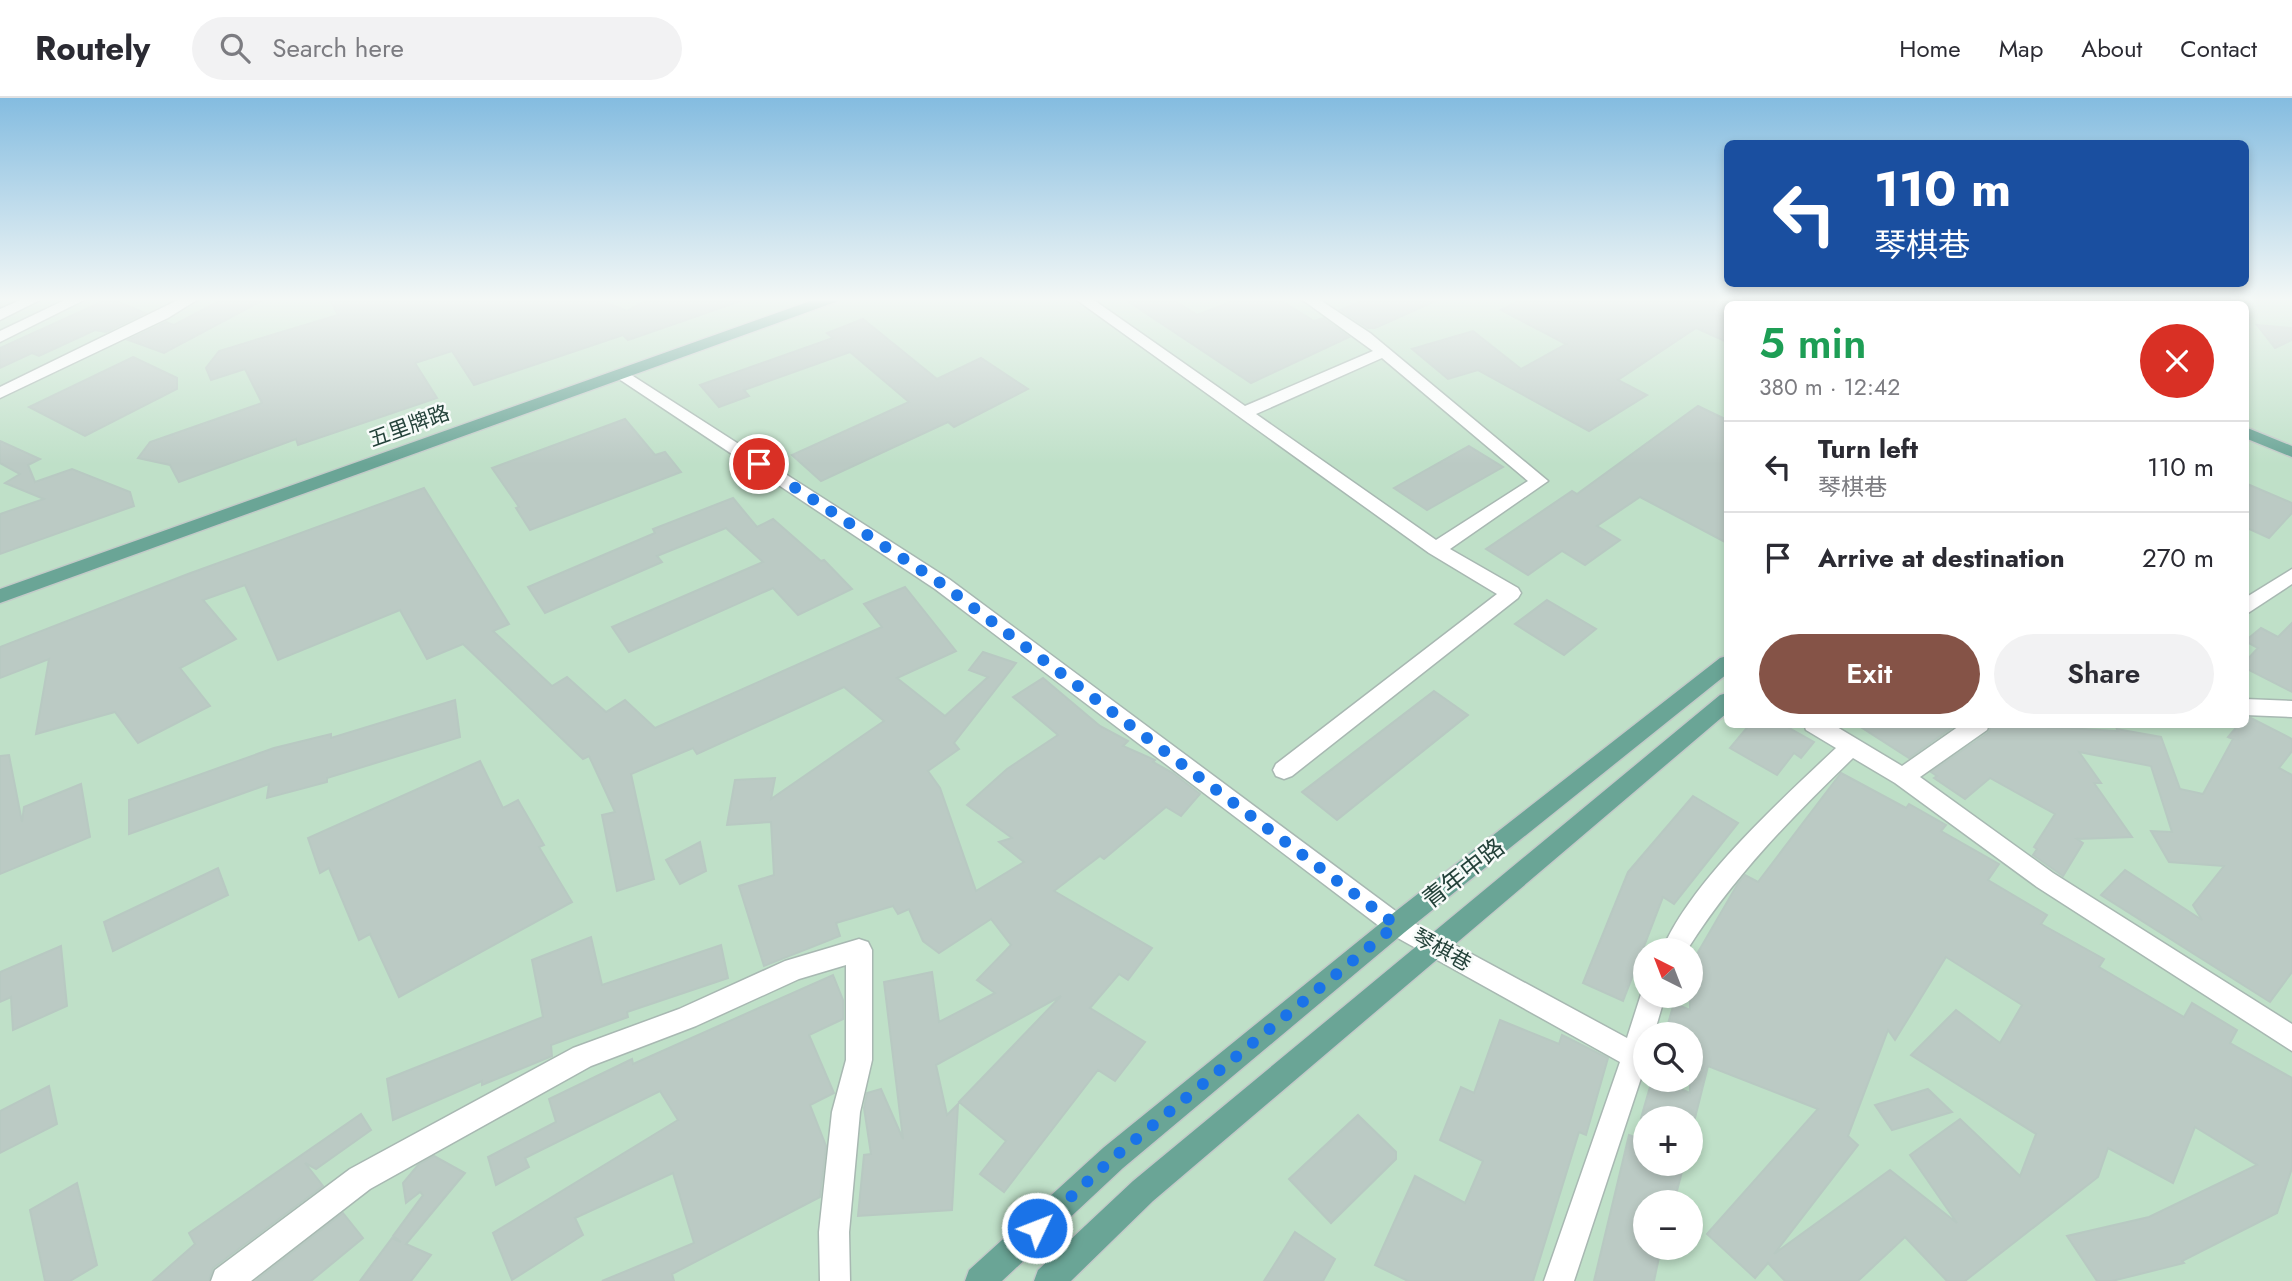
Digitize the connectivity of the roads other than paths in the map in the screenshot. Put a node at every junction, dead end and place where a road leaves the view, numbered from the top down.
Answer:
1 (83, 353) edge
2 (653, 353) edge
3 (680, 353) edge
4 (1159, 353) edge
5 (1381, 353) edge
6 (1385, 353) edge
7 (622, 374) junction
8 (0, 393) edge
9 (1244, 413) junction
10 (2249, 423) edge
11 (2249, 434) edge
12 (2292, 439) edge
13 (2292, 452) edge
14 (1436, 549) junction
15 (2292, 575) edge
16 (0, 585) edge
17 (0, 596) edge
18 (2249, 605) edge
19 (1724, 665) edge
20 (1724, 704) edge
21 (2249, 707) edge
22 (2292, 709) edge
23 (1821, 728) edge
24 (1973, 728) edge
25 (1852, 746) junction
26 (1283, 770) dead end
27 (1903, 777) junction
28 (1396, 925) junction
29 (1681, 938) edge
30 (1435, 946) junction
31 (2292, 1039) edge
32 (1633, 1055) edge
33 (1633, 1062) edge
34 (226, 1281) edge
35 (835, 1281) edge
36 (980, 1281) edge
37 (1049, 1281) edge
38 (1559, 1281) edge

1 - 8 street
2 - 16 main road, 五里牌路
3 - 7 main road, 五里牌路
4 - 9 street
5 - 9 street
6 - 14 street
7 - 17 main road, 五里牌路
7 - 28 street, 琴棋巷
9 - 14 street
10 - 12 main road
11 - 13 main road
14 - 26 street
15 - 18 street
19 - 28 main road, 青年中路
20 - 30 main road, 青年中路
21 - 22 street
23 - 25 street
24 - 27 street
25 - 27 street
25 - 29 street
27 - 31 street
28 - 30 street, 琴棋巷
28 - 36 main road, 青年中路
30 - 32 street, 琴棋巷
30 - 37 main road, 青年中路
33 - 38 street
34 - 35 street

